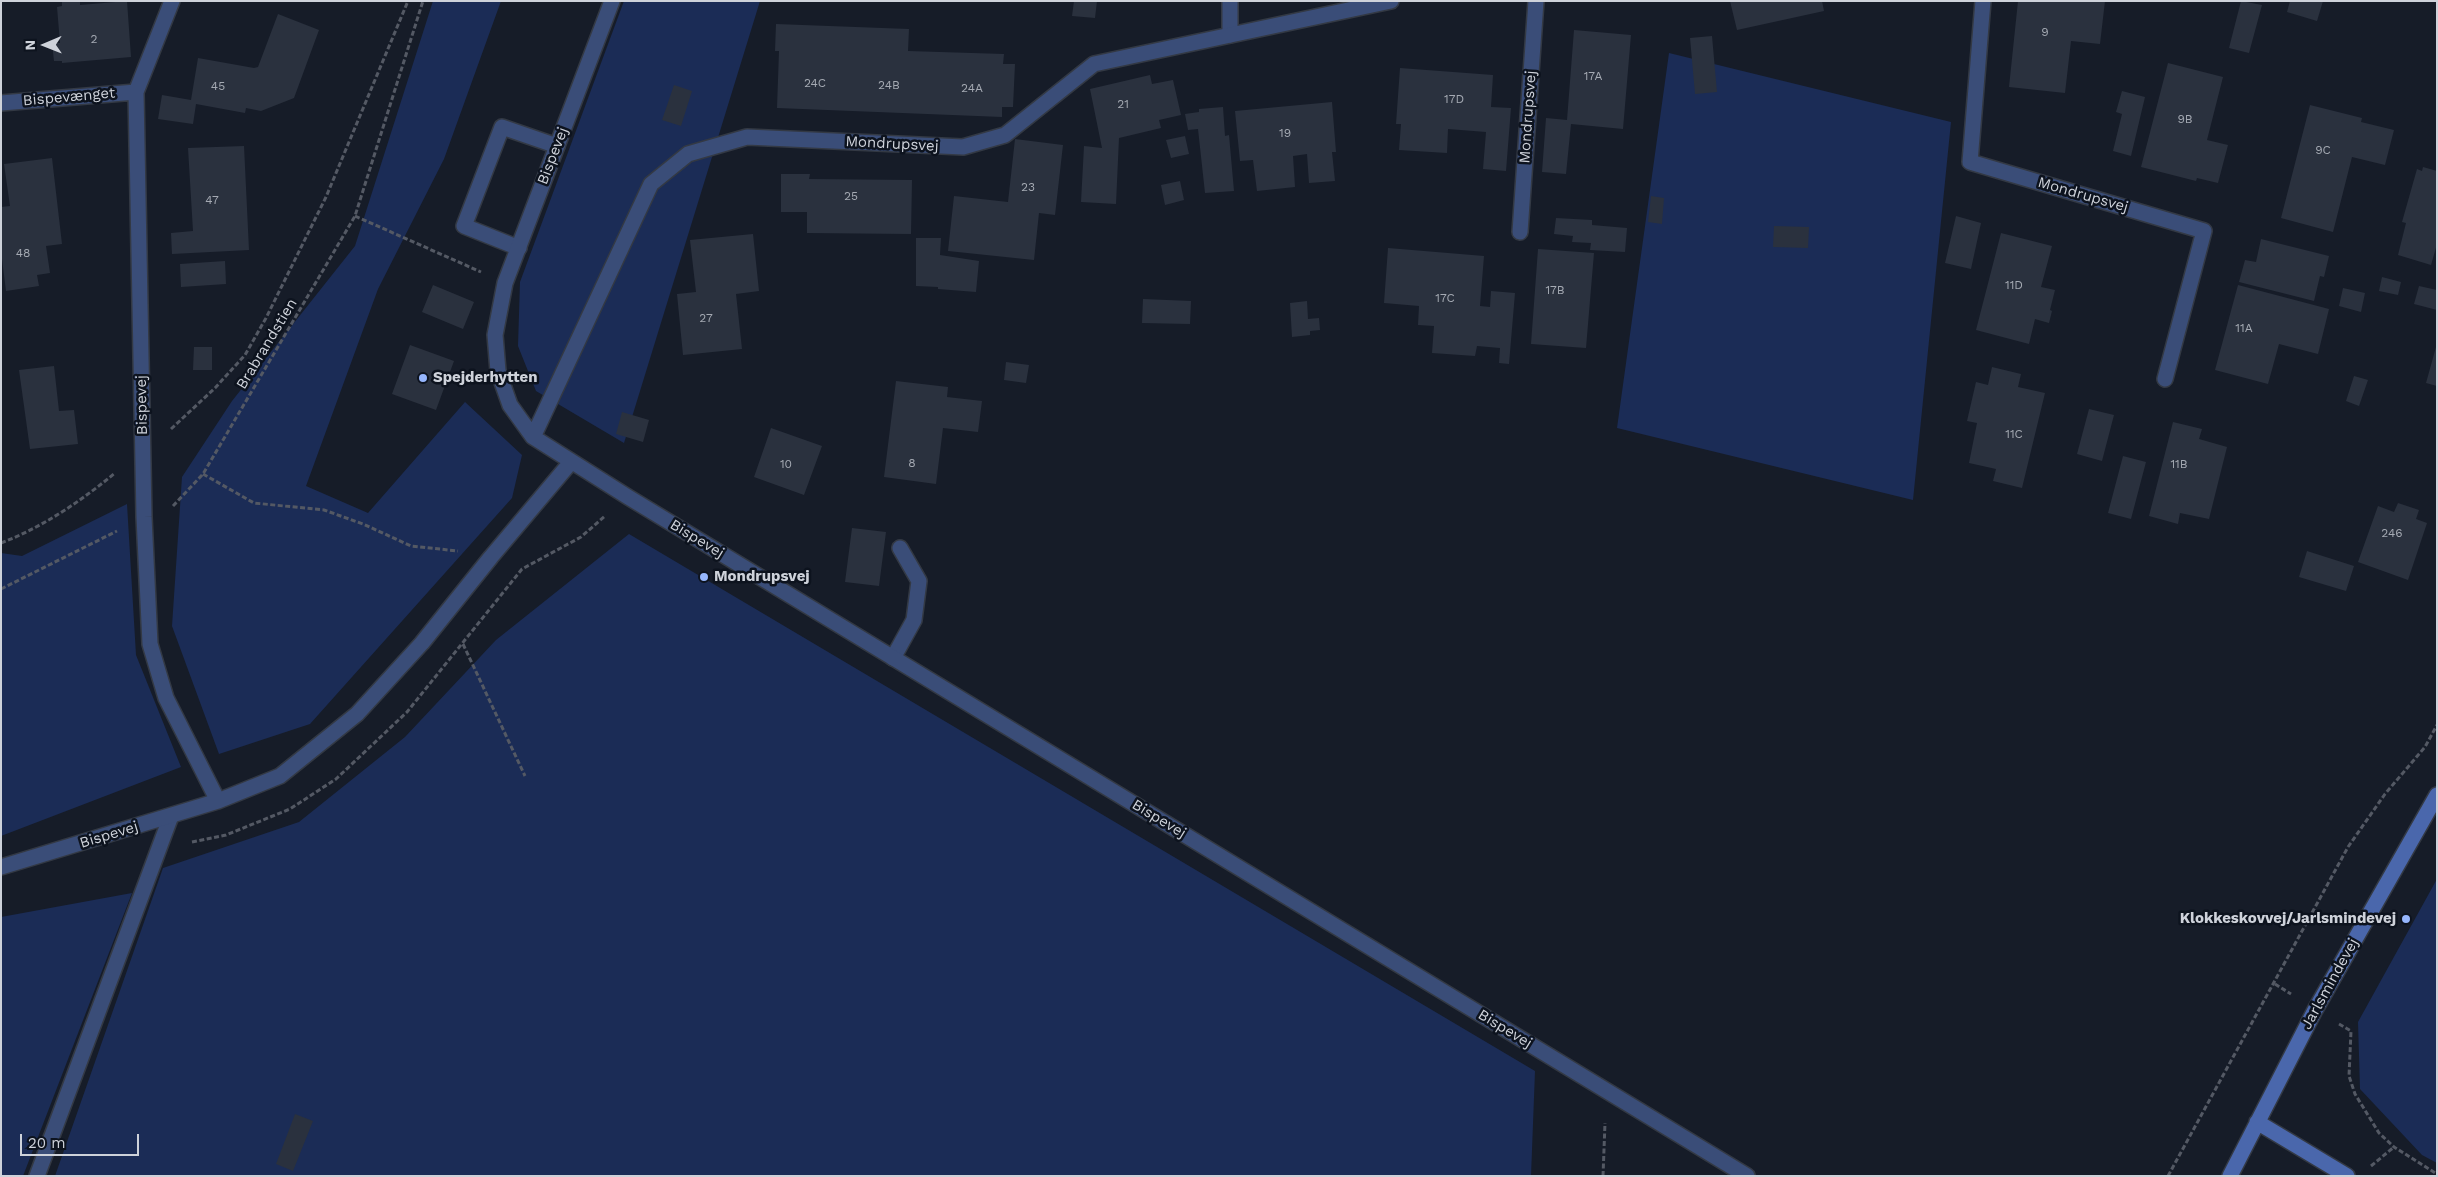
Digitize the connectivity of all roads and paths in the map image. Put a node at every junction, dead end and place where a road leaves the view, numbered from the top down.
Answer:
1 (172, 1) edge
2 (408, 1) edge
3 (423, 1) edge
4 (612, 1) edge
5 (1230, 1) edge
6 (1391, 1) edge
7 (1536, 1) edge
8 (1983, 1) edge
9 (1230, 35) junction
10 (136, 92) junction
11 (1, 103) edge
12 (557, 146) junction
13 (356, 216) junction
14 (1520, 232) dead end
15 (519, 248) junction
16 (506, 283) junction
17 (2165, 379) dead end
18 (532, 437) junction
19 (143, 449) junction
20 (571, 462) junction
21 (203, 474) junction
22 (144, 517) junction
23 (1, 543) edge
24 (900, 548) dead end
25 (490, 557) junction
26 (1, 589) edge
27 (463, 644) dead end
28 (893, 658) junction
29 (2437, 725) edge
30 (525, 776) dead end
31 (2437, 795) edge
32 (218, 801) junction
33 (171, 816) junction
34 (1, 868) edge
35 (2275, 984) junction
36 (2315, 1010) junction
37 (1610, 1093) junction
38 (2257, 1122) junction
39 (2394, 1147) junction
40 (2366, 1170) dead end
41 (2437, 1174) edge
42 (37, 1176) edge
43 (1602, 1176) edge
44 (1747, 1176) edge
45 (2168, 1176) edge
46 (2230, 1176) edge
47 (2347, 1176) edge

1 - 10 street, Bispevej
2 - 19 path
3 - 13 path, Brabrandstien
4 - 12 street, Bispevej
5 - 9 street
6 - 9 street, Mondrupsvej
7 - 14 street, Mondrupsvej
8 - 17 street, Mondrupsvej
9 - 18 street, Mondrupsvej
10 - 11 street, Bispevænget
10 - 19 street, Bispevej
12 - 15 street, Bispevej
12 - 15 street
13 - 16 path
13 - 21 path, Brabrandstien
15 - 16 street, Bispevej
16 - 18 street, Bispevej
18 - 20 street, Bispevej
19 - 22 street, Bispevej
19 - 23 path
20 - 25 street, Bispevej
20 - 28 street, Bispevej
21 - 22 path, Brabrandstien
21 - 25 path
22 - 26 path, Brabrandstien
22 - 32 street, Bispevej
24 - 28 street
25 - 32 street, Bispevej
27 - 30 path
28 - 37 street, Bispevej
29 - 35 path
31 - 36 street, Jarlsmindevej
32 - 33 street, Bispevej
33 - 34 street, Bispevej
33 - 42 street
35 - 36 path
35 - 45 path
36 - 38 street, Jarlsmindevej
36 - 39 path
37 - 43 path
37 - 44 street, Bispevej
38 - 46 street, Jarlsmindevej
38 - 47 street
39 - 40 path
39 - 41 path

